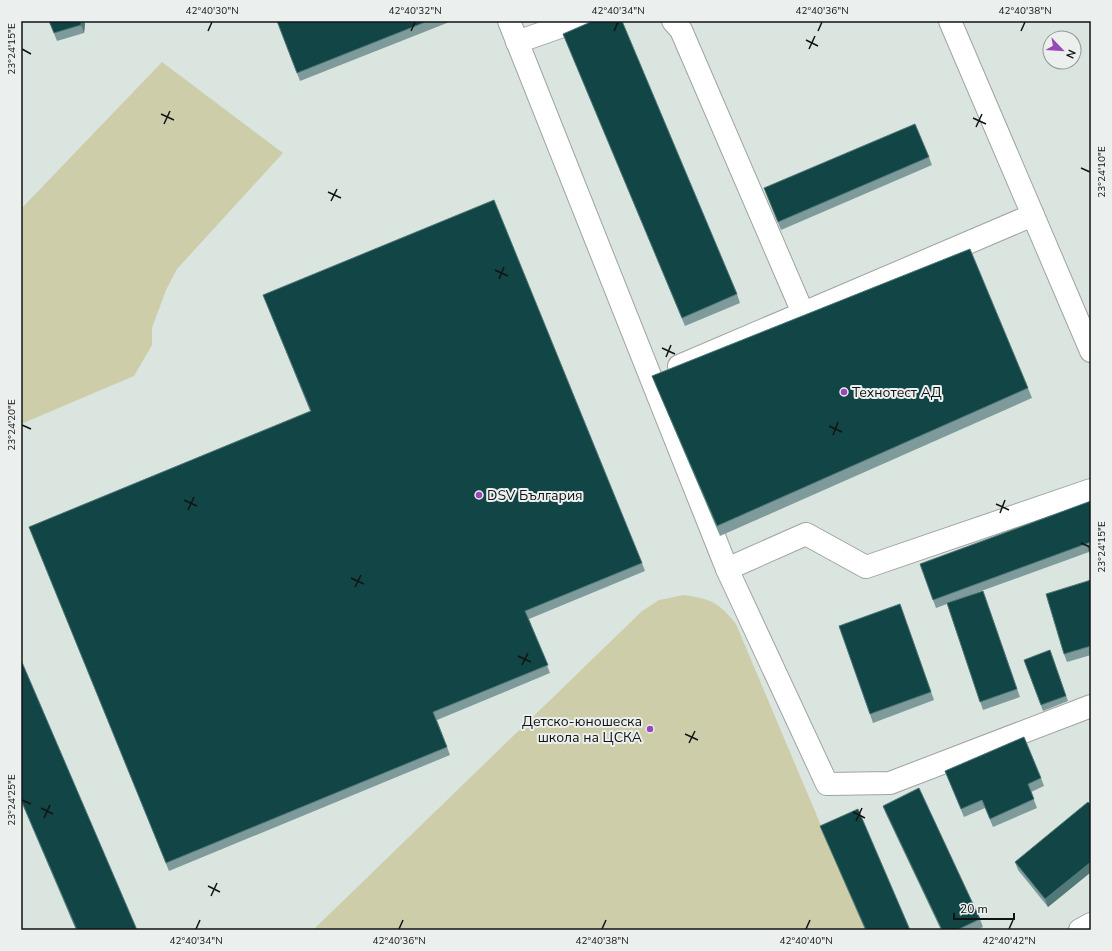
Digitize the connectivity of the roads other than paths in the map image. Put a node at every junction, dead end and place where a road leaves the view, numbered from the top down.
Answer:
1 (508, 21) edge
2 (577, 21) edge
3 (673, 21) edge
4 (950, 21) edge
5 (517, 42) junction
6 (1033, 215) junction
7 (802, 313) junction
8 (1091, 351) edge
9 (651, 378) junction
10 (1091, 490) edge
11 (727, 569) junction
12 (1091, 706) edge
13 (1091, 924) edge
14 (1080, 930) edge

1 - 5 lane
2 - 5 lane
3 - 7 lane
4 - 6 lane
5 - 9 lane
6 - 7 lane
6 - 8 lane
7 - 9 lane
9 - 11 lane
10 - 11 lane
11 - 12 lane
13 - 14 lane

